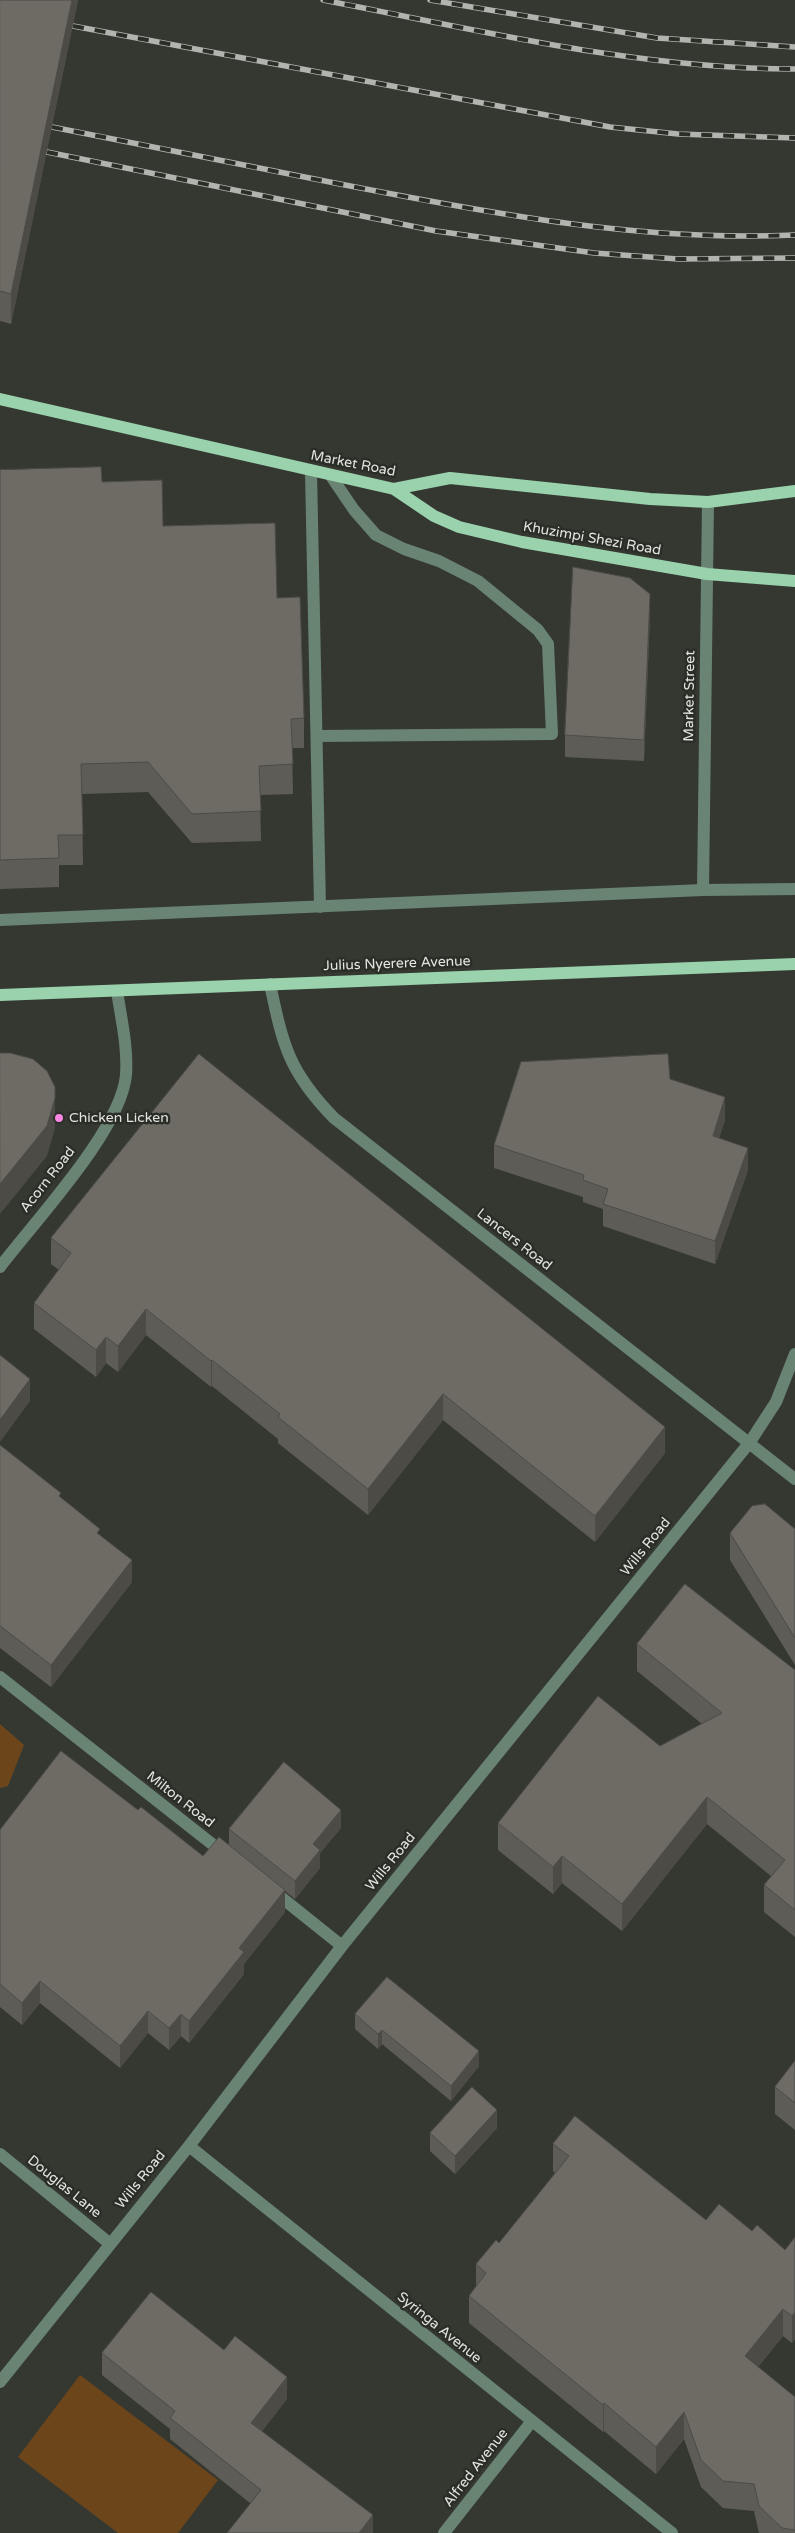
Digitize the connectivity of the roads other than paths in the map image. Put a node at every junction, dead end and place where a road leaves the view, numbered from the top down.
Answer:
1 (0, 399) edge
2 (311, 472) junction
3 (331, 476) junction
4 (394, 489) junction
5 (795, 491) edge
6 (708, 502) junction
7 (707, 574) junction
8 (795, 581) edge
9 (317, 736) junction
10 (795, 889) edge
11 (703, 890) junction
12 (320, 907) junction
13 (0, 920) edge
14 (795, 964) edge
15 (270, 984) junction
16 (117, 991) junction
17 (0, 996) edge
18 (0, 1267) edge
19 (795, 1354) edge
20 (750, 1442) junction
21 (795, 1479) edge
22 (0, 1678) edge
23 (234, 1860) edge
24 (265, 1885) edge
25 (342, 1946) junction
26 (188, 2146) junction
27 (0, 2154) edge
28 (109, 2243) junction
29 (0, 2382) edge
30 (532, 2421) junction
31 (657, 2528) edge
32 (444, 2533) edge
33 (672, 2533) edge

1 - 2 main road, Market Road
2 - 3 main road, Market Road
2 - 9 street
3 - 4 main road, Market Road
3 - 9 street
4 - 6 main road, Market Road
4 - 7 main road, Khuzimpi Shezi Road
5 - 6 main road, Market Road
6 - 7 street, Market Street
7 - 8 main road, Khuzimpi Shezi Road
7 - 11 street, Market Street
9 - 12 street
10 - 11 street
11 - 12 street
12 - 13 street
14 - 15 main road, Julius Nyerere Avenue
15 - 16 main road, Julius Nyerere Avenue
15 - 20 street, Lancers Road
16 - 17 main road, Julius Nyerere Avenue
16 - 18 street, Acorn Road
19 - 20 street, Wills Road
20 - 21 street, Lancers Road
20 - 25 street, Wills Road
22 - 23 street, Milton Road
24 - 25 street
25 - 26 street, Wills Road
26 - 28 street, Wills Road
26 - 30 street, Syringa Avenue
27 - 28 street, Douglas Lane
28 - 29 street, Wills Road
30 - 31 street, Syringa Avenue
30 - 32 street, Alfred Avenue
31 - 33 street, Syringa Avenue

